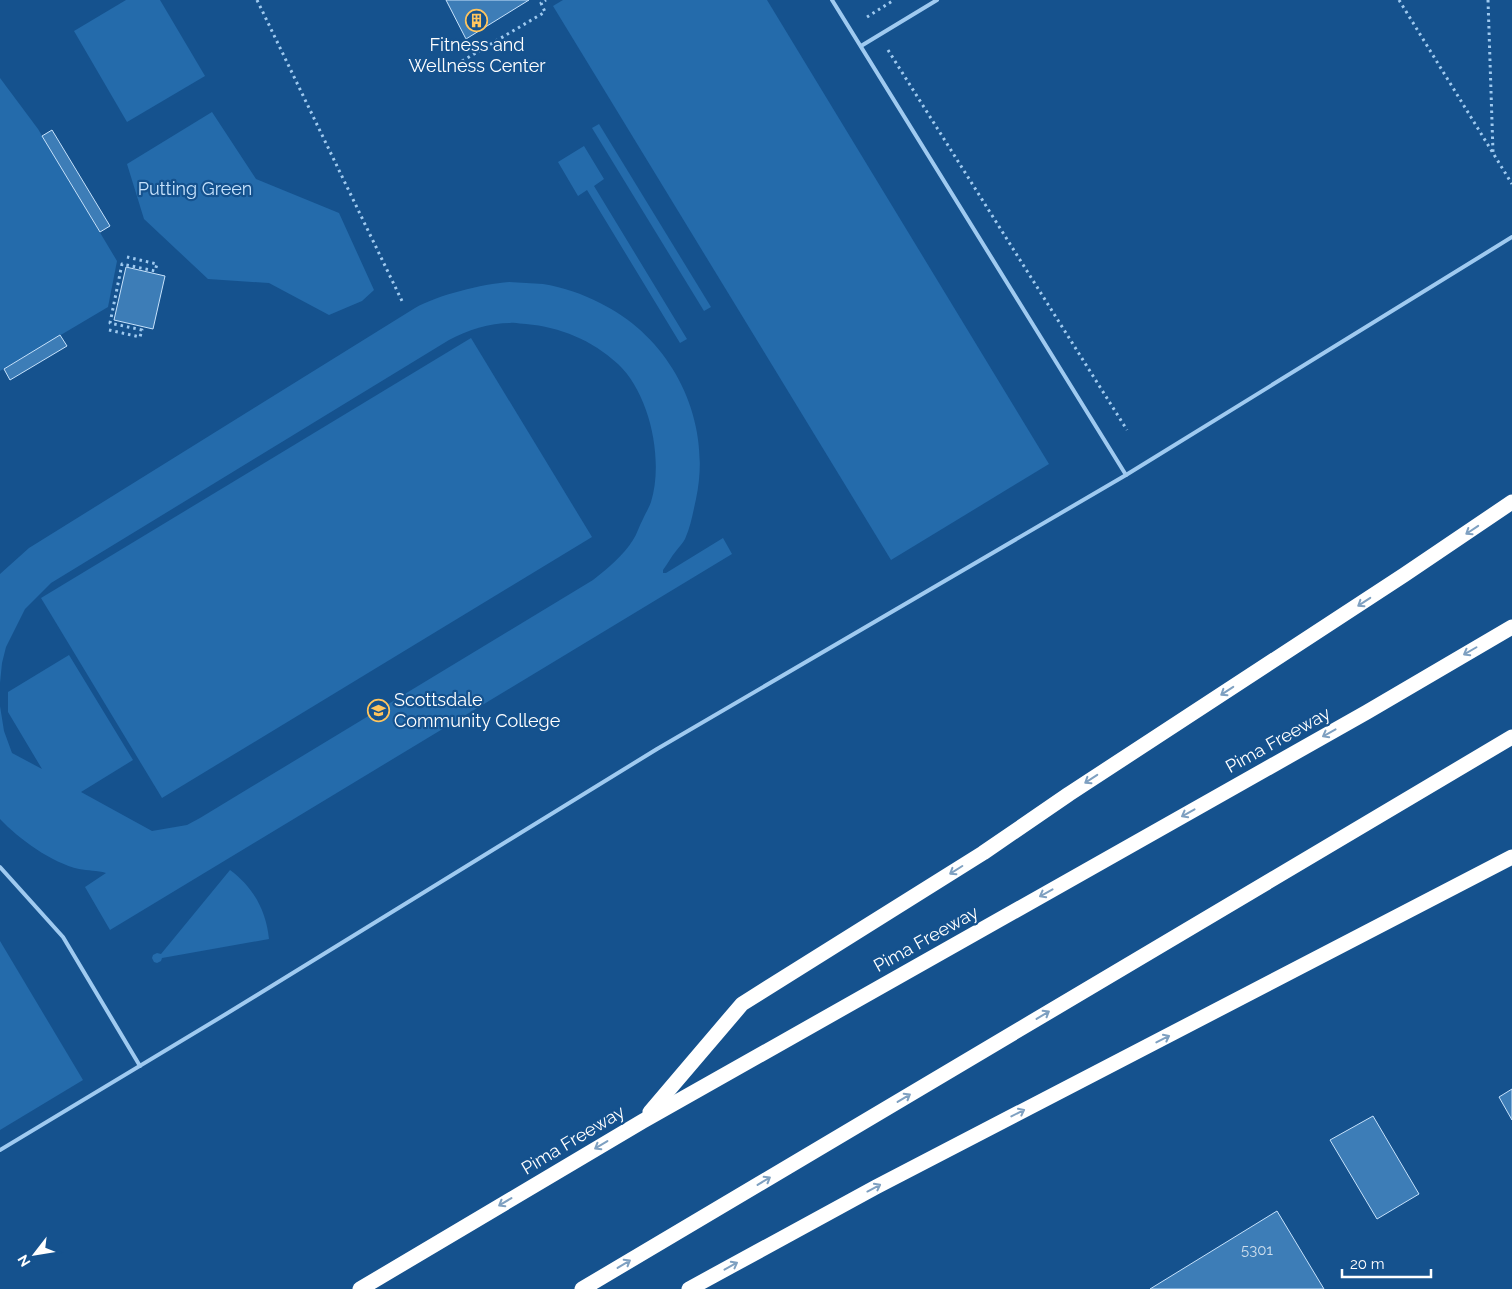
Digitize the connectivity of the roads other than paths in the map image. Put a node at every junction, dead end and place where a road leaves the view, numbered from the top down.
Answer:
1 (832, 0) edge
2 (937, 0) edge
3 (861, 46) junction
4 (1512, 238) edge
5 (1126, 475) junction
6 (1512, 502) edge
7 (1512, 627) edge
8 (1512, 737) edge
9 (1512, 857) edge
10 (0, 867) edge
11 (140, 1066) junction
12 (643, 1120) junction
13 (0, 1150) edge
14 (360, 1289) edge
15 (582, 1289) edge
16 (689, 1289) edge

1 - 3 lane
2 - 3 lane
3 - 5 lane
4 - 5 lane
5 - 11 lane
6 -> 12 highway
7 -> 12 highway, Pima Freeway
15 -> 8 highway
16 -> 9 highway
10 - 11 lane
11 - 13 lane
12 -> 14 highway, Pima Freeway

